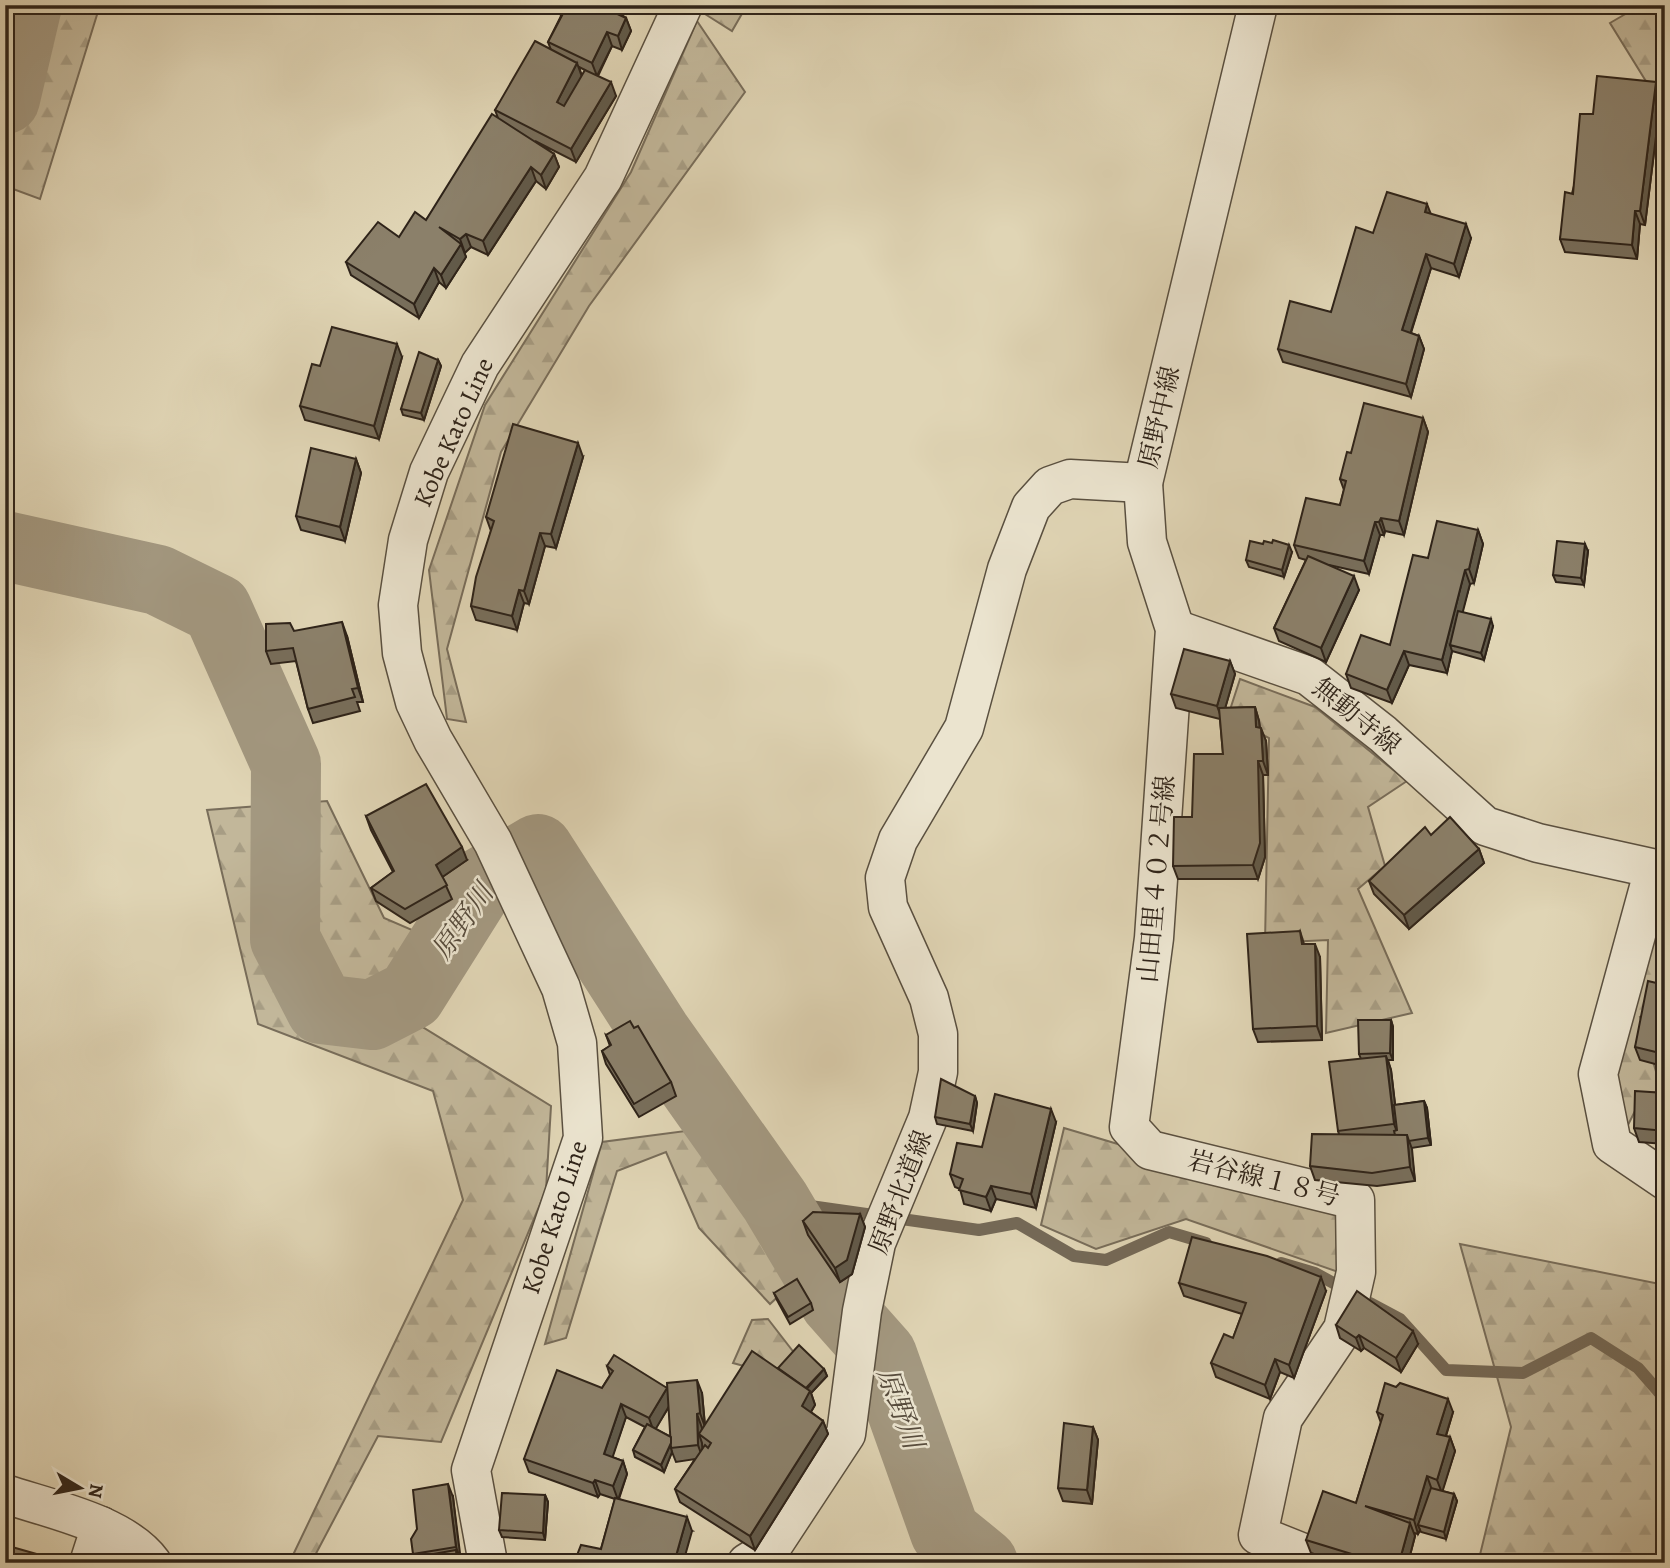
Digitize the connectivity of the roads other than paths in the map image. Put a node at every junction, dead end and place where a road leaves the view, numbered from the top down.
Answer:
1 (683, 5) edge
2 (1258, 5) edge
3 (1143, 483) junction
4 (1175, 629) junction
5 (1659, 870) edge
6 (885, 878) joint
7 (1129, 1127) joint
8 (1665, 1180) edge
9 (5, 1494) edge
10 (101, 1526) junction
11 (89, 1563) edge
12 (152, 1563) edge
13 (488, 1563) edge
14 (747, 1563) edge
15 (1328, 1563) edge

1 - 13 street, Kobe Kato Line
2 - 3 street, 原野中線
3 - 4 street
3 - 6 street, 原野中線
4 - 5 street, 無動寺線
4 - 7 street, 山田里４０２号線
5 - 8 street
6 - 14 street, 原野北道線
7 - 15 street, 岩谷線１８号
9 - 10 street
10 - 11 street
10 - 12 street

